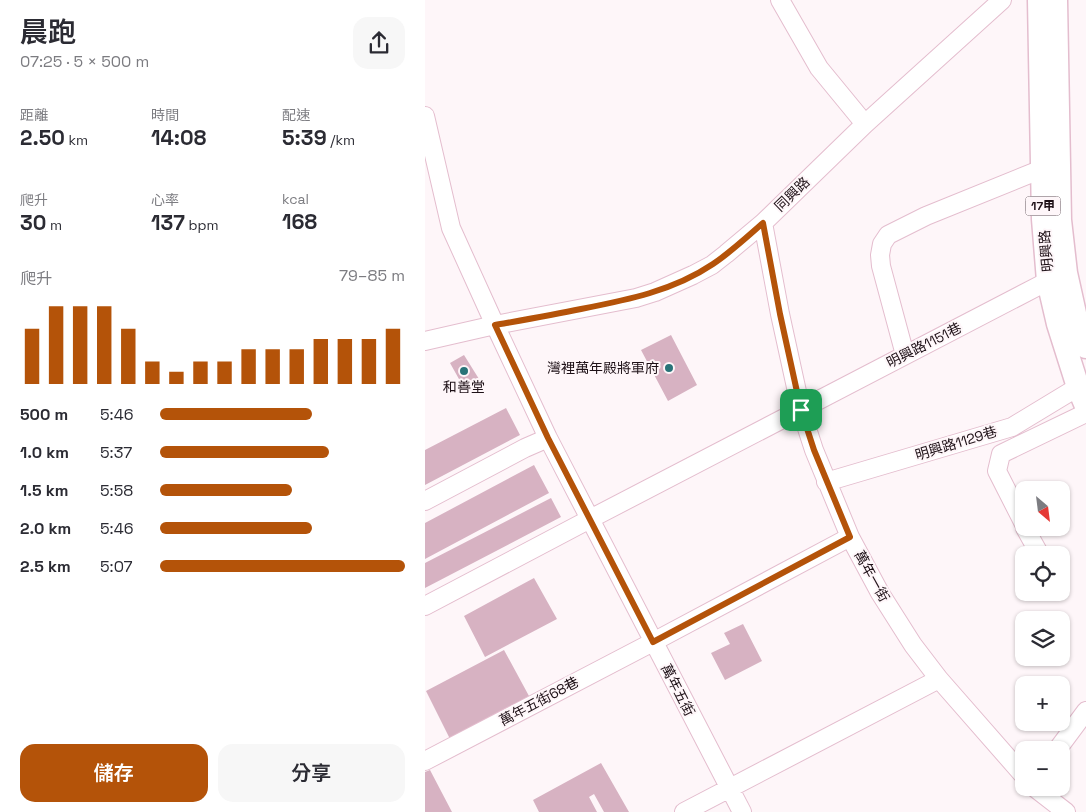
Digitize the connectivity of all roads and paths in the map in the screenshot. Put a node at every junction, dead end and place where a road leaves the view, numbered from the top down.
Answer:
1 (780, 0) edge
2 (1002, 0) edge
3 (1039, 0) edge
4 (1057, 0) edge
5 (425, 116) edge
6 (865, 124) junction
7 (1042, 169) junction
8 (763, 223) junction
9 (1049, 281) junction
10 (495, 325) junction
11 (425, 341) edge
12 (1086, 347) edge
13 (905, 355) junction
14 (1082, 396) edge
15 (801, 410) junction
16 (1086, 413) edge
17 (548, 438) junction
18 (826, 482) junction
19 (425, 501) edge
20 (1015, 506) edge
21 (590, 519) junction
22 (850, 537) junction
23 (425, 606) edge
24 (653, 642) junction
25 (939, 679) junction
26 (1086, 712) edge
27 (1064, 741) edge
28 (425, 761) edge
29 (1015, 766) edge
30 (729, 788) junction
31 (1045, 796) edge
32 (684, 812) edge
33 (742, 812) edge
34 (1066, 812) edge

1 - 6 street
2 - 6 street, 同興路
3 - 7 main road, 明興路 / 17甲
4 - 12 main road, 明興路 / 17甲
5 - 10 street, 萬年五街
6 - 8 street, 同興路
7 - 9 main road, 明興路 / 17甲
7 - 13 street
8 - 10 street, 同興路
8 - 15 street, 萬年一街
9 - 13 street, 明興路1151巷
9 - 14 main road, 明興路 / 17甲
10 - 11 street, 同興路
10 - 17 street, 萬年五街
13 - 15 street, 明興路1151巷
14 - 18 street, 明興路1129巷
15 - 18 street, 萬年一街
15 - 21 street, 明興路1151巷
16 - 20 street
17 - 19 street
17 - 21 street, 萬年五街
18 - 22 street, 萬年一街
21 - 23 street, 明興路1151巷
21 - 24 street, 萬年五街
22 - 24 street, 萬年五街68巷
22 - 25 street, 萬年一街
24 - 28 street, 萬年五街68巷
24 - 30 street, 萬年五街
25 - 29 street, 萬年一街
25 - 30 street
26 - 27 street
30 - 32 street
30 - 33 street, 萬年五街
31 - 34 street

